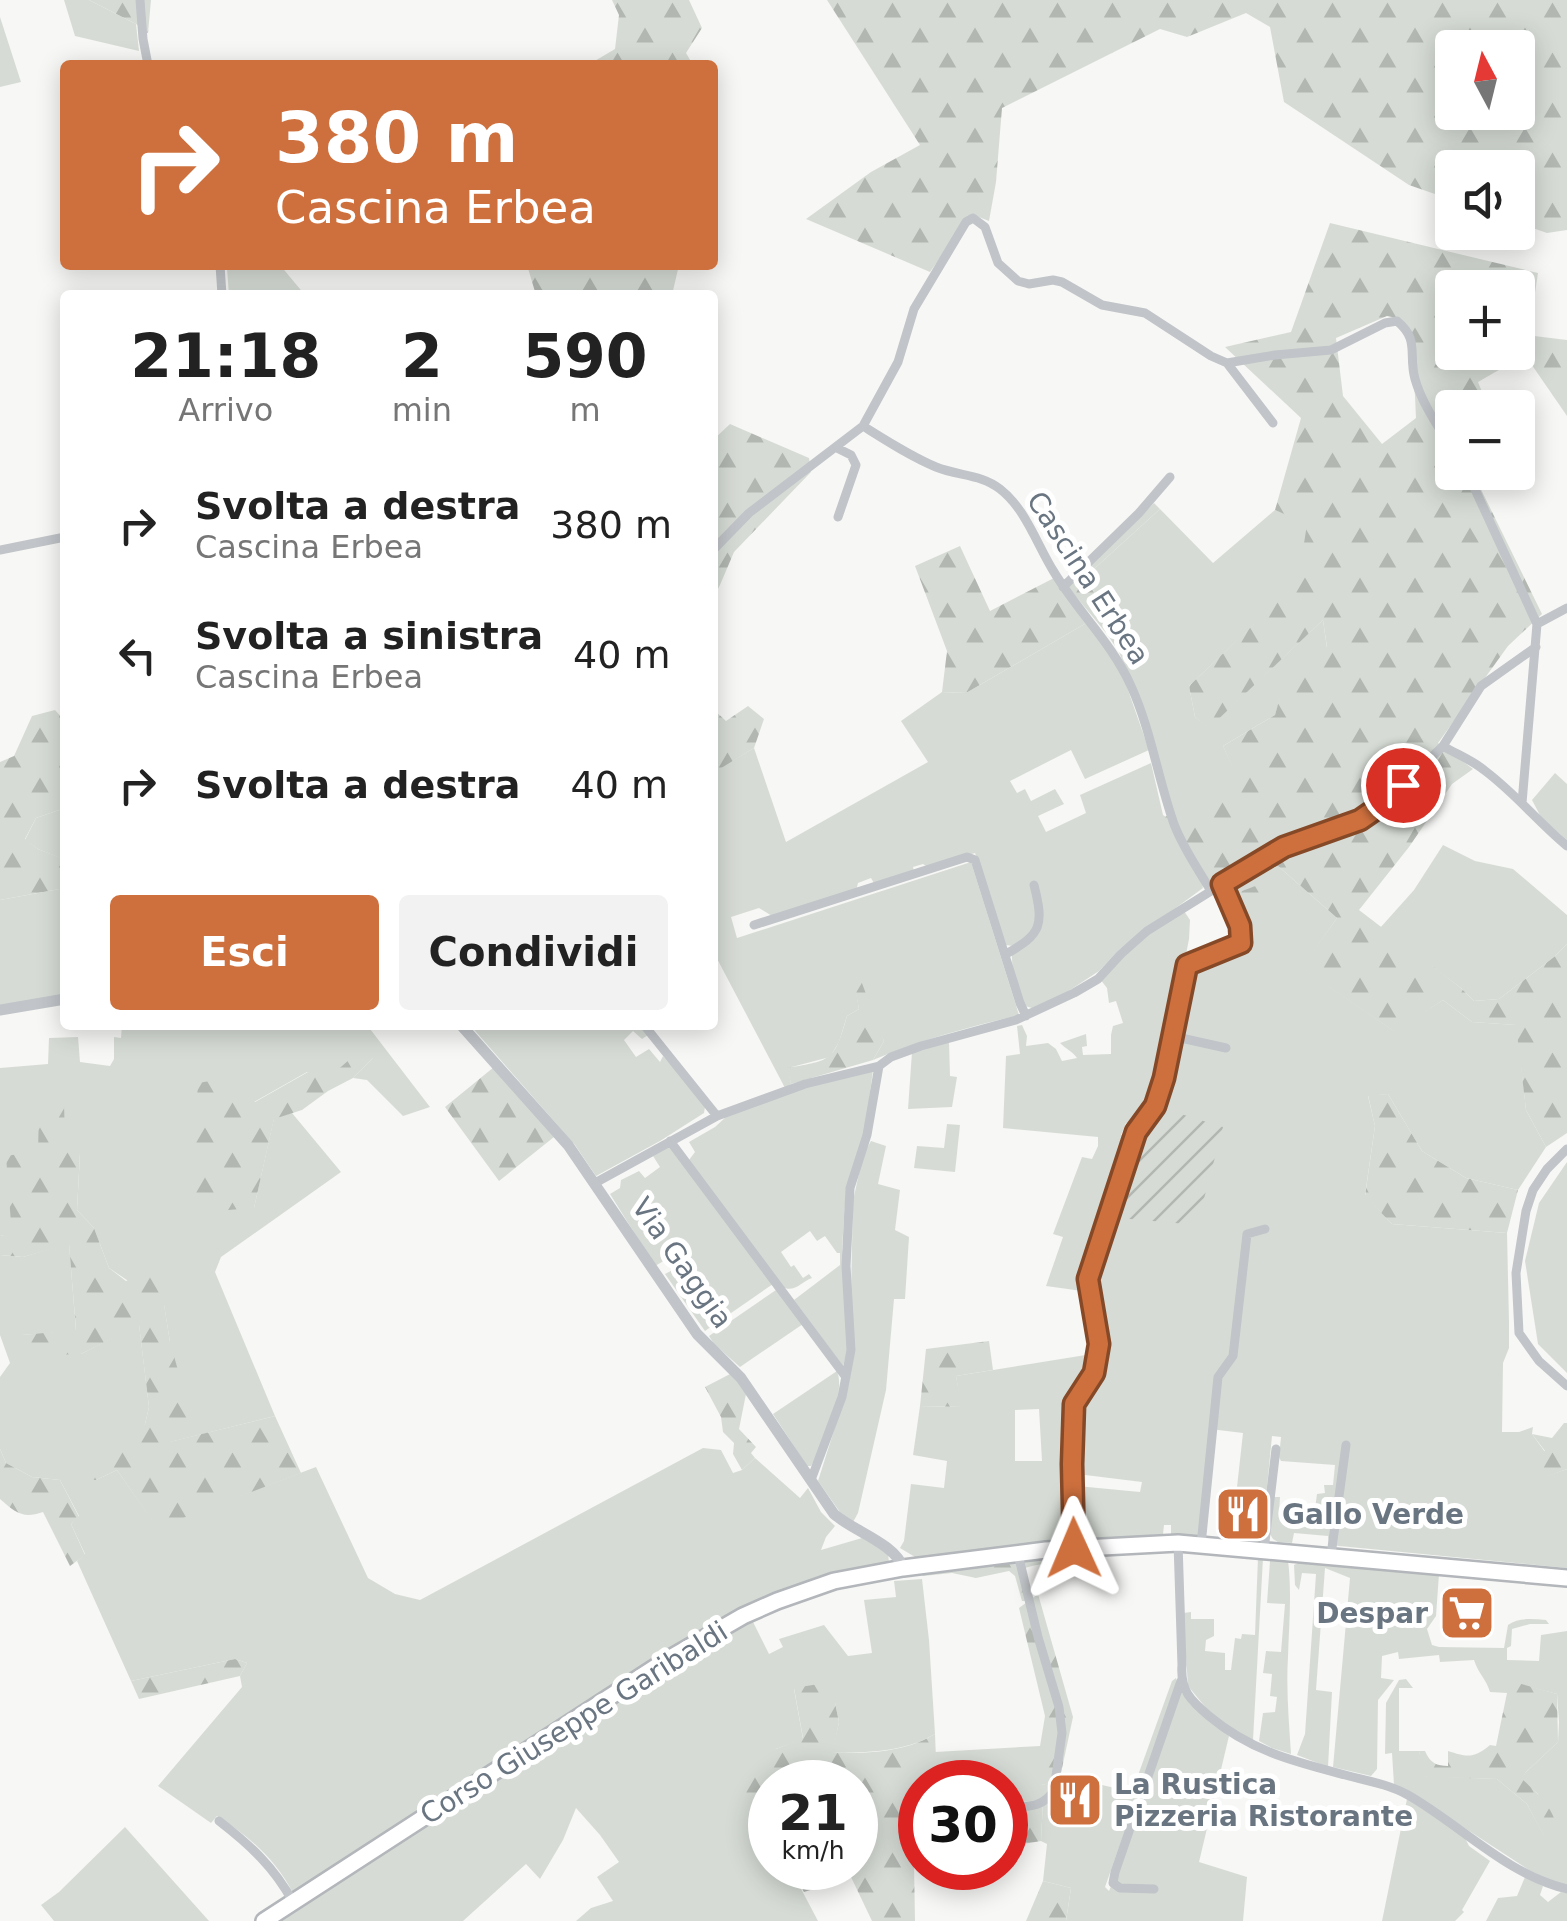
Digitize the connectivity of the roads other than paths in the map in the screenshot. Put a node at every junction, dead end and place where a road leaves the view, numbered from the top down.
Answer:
1 (140, 0) edge
2 (147, 60) edge
3 (1227, 363) junction
4 (1435, 420) edge
5 (1273, 423) dead end
6 (863, 426) junction
7 (836, 448) junction
8 (1170, 477) dead end
9 (1477, 490) edge
10 (838, 517) dead end
11 (60, 538) edge
12 (718, 545) edge
13 (0, 550) edge
14 (1063, 587) junction
15 (1567, 608) edge
16 (1537, 624) junction
17 (1536, 646) junction
18 (1442, 746) junction
19 (1522, 803) junction
20 (1567, 846) edge
21 (1222, 884) junction
22 (1034, 885) dead end
23 (1211, 891) junction
24 (754, 925) dead end
25 (1006, 954) junction
26 (60, 1000) edge
27 (0, 1010) edge
28 (1026, 1016) junction
29 (465, 1030) edge
30 (648, 1030) edge
31 (1172, 1036) junction
32 (1226, 1048) dead end
33 (880, 1066) junction
34 (717, 1116) junction
35 (670, 1142) junction
36 (1567, 1150) edge
37 (595, 1183) junction
38 (1270, 1230) dead end
39 (846, 1377) junction
40 (1567, 1386) edge
41 (1346, 1446) dead end
42 (1276, 1449) dead end
43 (810, 1480) junction
44 (1178, 1543) junction
45 (1201, 1544) junction
46 (1074, 1548) junction
47 (1264, 1550) junction
48 (1018, 1554) junction
49 (1332, 1555) junction
50 (903, 1568) junction
51 (1567, 1578) edge
52 (1181, 1681) junction
53 (1028, 1806) edge
54 (218, 1821) dead end
55 (1567, 1889) edge
56 (1154, 1890) dead end
57 (294, 1902) junction
58 (264, 1921) edge

1 - 2 street
3 - 4 street
3 - 5 street
3 - 6 street
6 - 7 street
6 - 14 street, Cascina Erbea
7 - 10 street
7 - 12 street
8 - 14 street
9 - 16 street
11 - 13 street
14 - 23 street, Cascina Erbea
15 - 16 street
16 - 17 street
17 - 18 street
17 - 19 street
18 - 19 street
18 - 21 street
19 - 20 street
21 - 23 street
21 - 31 street
22 - 25 street
23 - 28 street
24 - 25 street
25 - 28 street
26 - 27 street
28 - 33 street
29 - 37 street, Via Gaggia
30 - 34 street
31 - 32 street
31 - 46 street
33 - 34 street
33 - 39 street
34 - 35 street
35 - 37 street
35 - 39 street
36 - 40 street
37 - 43 street, Via Gaggia
38 - 45 street
39 - 43 street
41 - 49 street
42 - 47 street
43 - 50 street, Via Gaggia
44 - 45 main road, Corso Giuseppe Garibaldi
44 - 46 main road, Corso Giuseppe Garibaldi
44 - 52 street
45 - 47 main road, Corso Giuseppe Garibaldi
46 - 48 main road, Corso Giuseppe Garibaldi
47 - 49 main road, Corso Giuseppe Garibaldi
48 - 50 main road, Corso Giuseppe Garibaldi
48 - 53 street
49 - 51 main road, Corso Giuseppe Garibaldi
50 - 57 main road, Corso Giuseppe Garibaldi
52 - 55 street
52 - 56 street
54 - 57 street
57 - 58 main road, Corso Giuseppe Garibaldi

